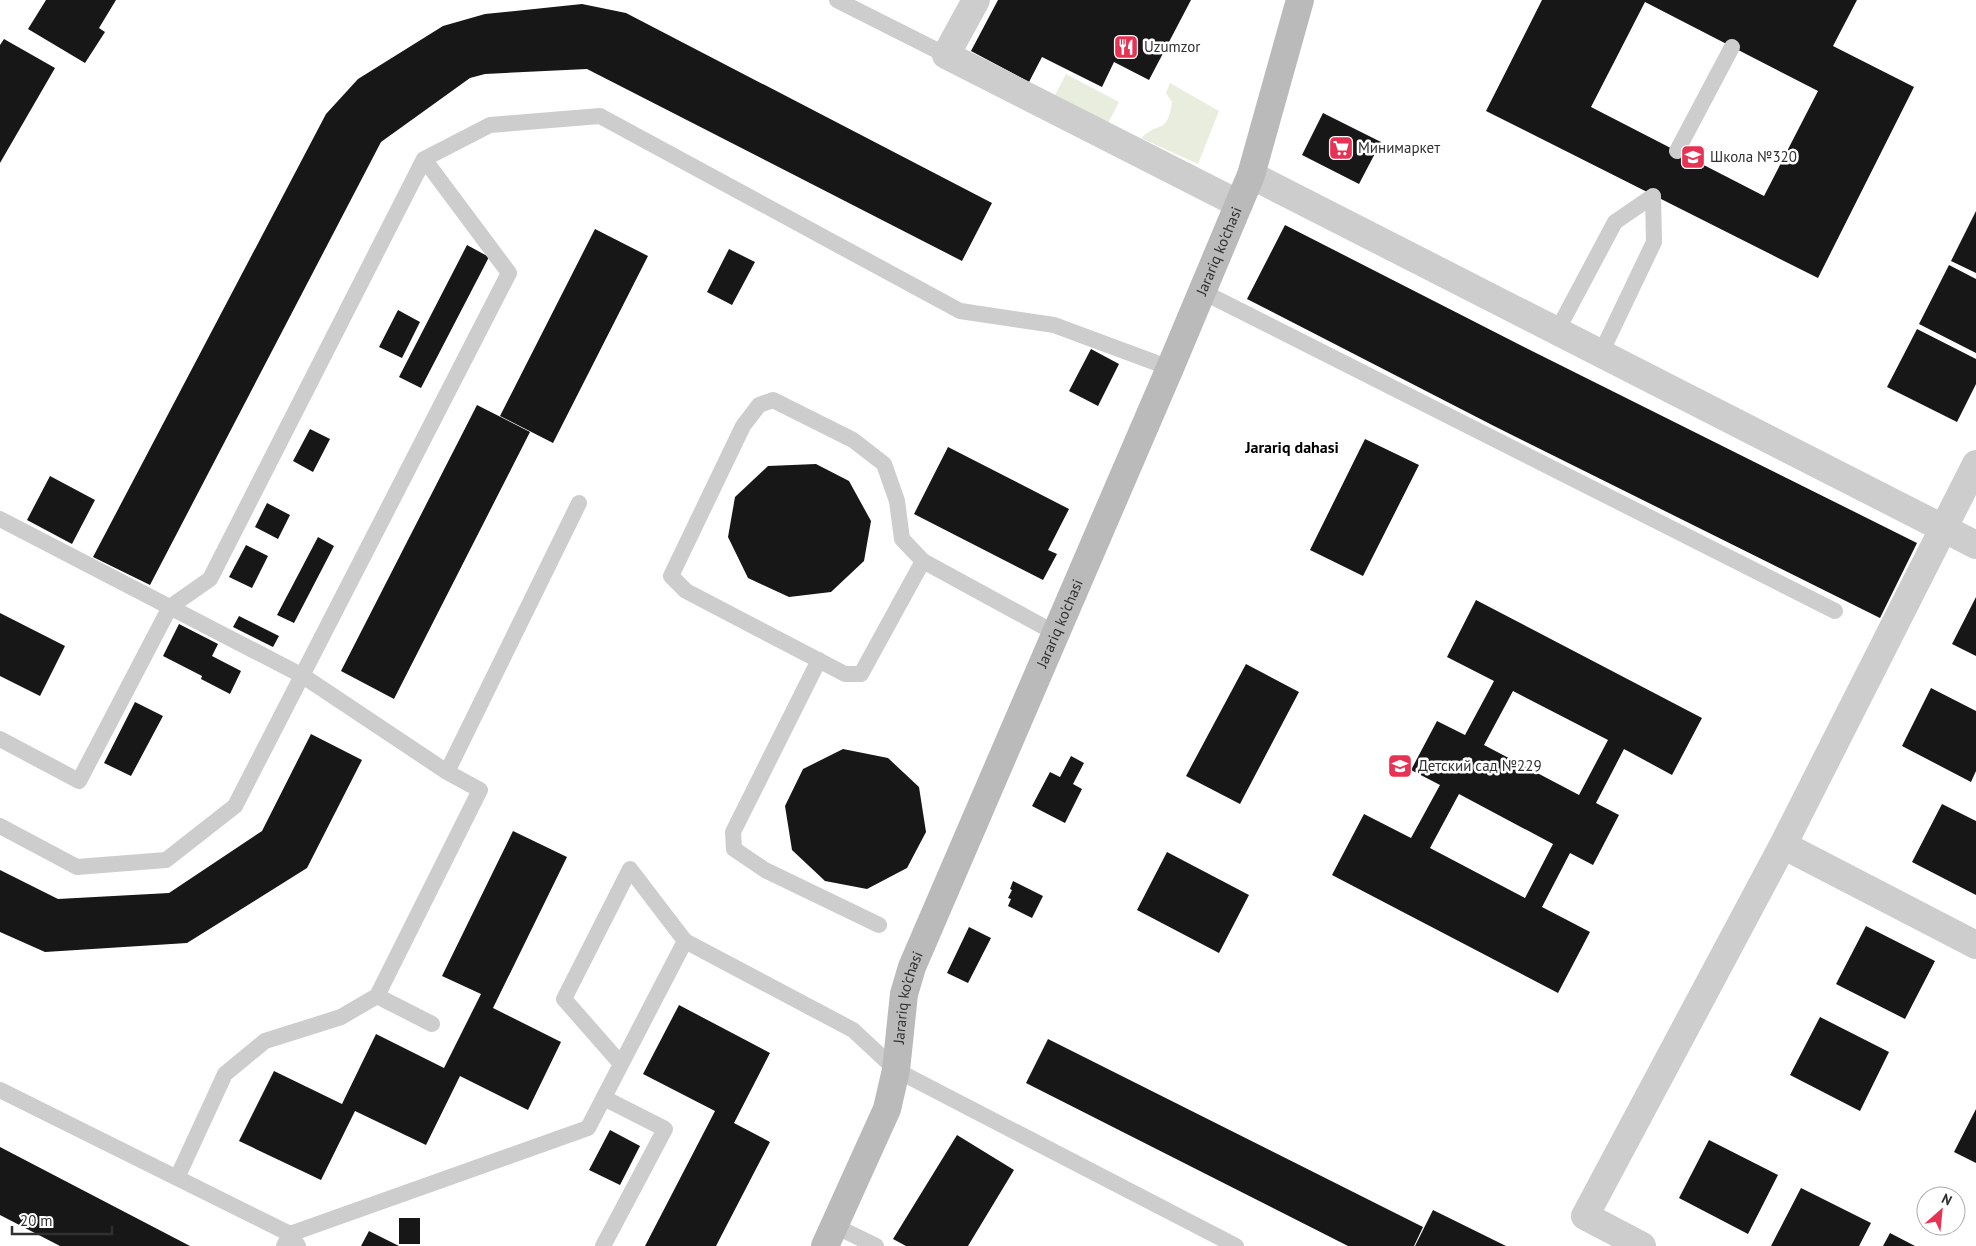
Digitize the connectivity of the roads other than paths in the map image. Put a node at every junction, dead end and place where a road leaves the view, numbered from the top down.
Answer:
1 (837, 0) edge
2 (976, 0) edge
3 (1300, 0) edge
4 (1732, 47) dead end
5 (946, 55) junction
6 (1677, 151) dead end
7 (424, 159) junction
8 (1251, 175) junction
9 (1239, 204) junction
10 (1202, 292) junction
11 (1557, 331) junction
12 (1600, 353) junction
13 (1170, 368) junction
14 (1976, 464) edge
15 (580, 503) dead end
16 (0, 519) edge
17 (1944, 528) junction
18 (1976, 545) edge
19 (923, 561) junction
20 (170, 607) junction
21 (1835, 612) dead end
22 (1055, 633) junction
23 (819, 660) junction
24 (302, 676) junction
25 (0, 739) edge
26 (447, 772) junction
27 (0, 826) edge
28 (1783, 845) junction
29 (879, 925) dead end
30 (685, 941) junction
31 (1976, 945) edge
32 (377, 996) junction
33 (432, 1024) dead end
34 (621, 1064) junction
35 (896, 1070) junction
36 (0, 1090) edge
37 (604, 1098) junction
38 (177, 1178) junction
39 (830, 1236) edge
40 (291, 1242) edge
41 (603, 1246) edge
42 (876, 1246) edge
43 (1236, 1246) edge
44 (1642, 1246) edge

1 - 5 lane
2 - 5 street
3 - 8 street, Jarariq ko'chasi
4 - 6 lane
5 - 9 street
7 - 13 lane
7 - 20 lane
7 - 24 lane
8 - 9 street, Jarariq ko'chasi
8 - 11 street
9 - 10 street, Jarariq ko'chasi
10 - 13 street, Jarariq ko'chasi
10 - 21 lane
11 - 12 street
11 - 12 lane
12 - 17 street
13 - 22 street, Jarariq ko'chasi
14 - 17 street
15 - 26 lane
16 - 20 lane
17 - 18 street
17 - 28 street
19 - 22 lane
19 - 23 lane
19 - 23 lane
20 - 24 lane
20 - 25 lane
22 - 35 street, Jarariq ko'chasi
23 - 29 lane
24 - 26 lane
24 - 27 lane
26 - 32 lane
28 - 31 street
28 - 44 street
30 - 34 lane
30 - 34 lane
30 - 35 lane
32 - 33 lane
32 - 38 lane
34 - 37 lane
35 - 39 street, Jarariq ko'chasi
35 - 43 lane
36 - 38 lane
37 - 40 lane
37 - 41 lane
38 - 40 lane
39 - 42 lane

